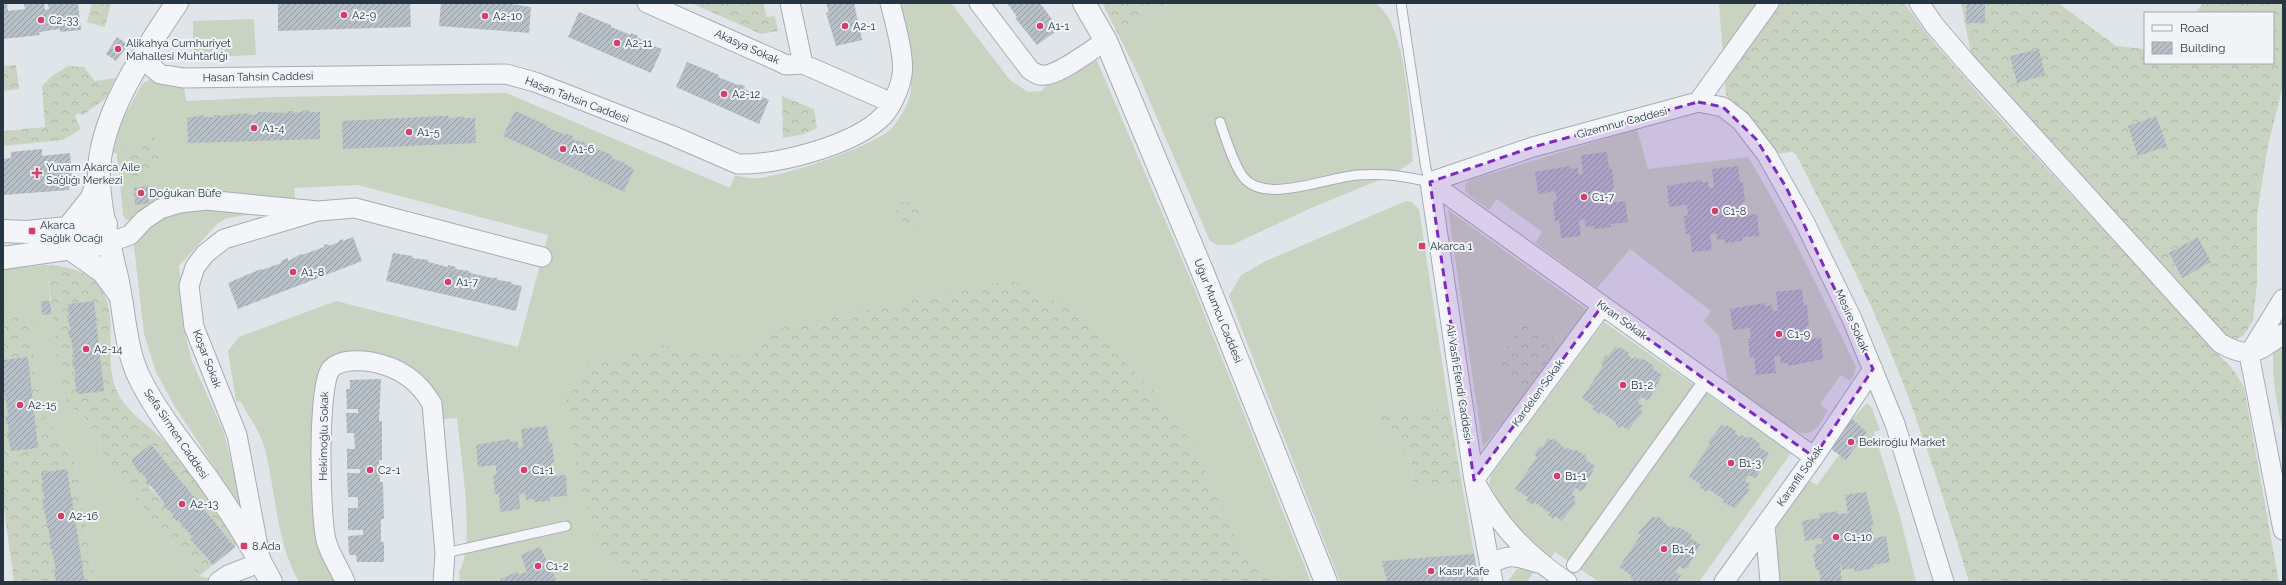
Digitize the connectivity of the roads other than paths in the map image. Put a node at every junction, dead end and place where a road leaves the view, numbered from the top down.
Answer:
1 (177, 3) edge
2 (648, 3) edge
3 (790, 3) edge
4 (890, 3) edge
5 (979, 3) edge
6 (1084, 3) edge
7 (1401, 3) edge
8 (1769, 3) edge
9 (1919, 3) edge
10 (1106, 41) junction
11 (140, 58) junction
12 (803, 64) junction
13 (1698, 102) junction
14 (892, 103) junction
15 (1220, 122) dead end
16 (99, 180) junction
17 (1430, 182) junction
18 (318, 211) junction
19 (3, 231) edge
20 (107, 234) junction
21 (69, 238) junction
22 (542, 257) dead end
23 (3, 258) edge
24 (119, 294) junction
25 (2283, 299) edge
26 (1602, 306) junction
27 (2283, 334) edge
28 (2249, 354) junction
29 (1873, 369) junction
30 (1700, 389) dead end
31 (1814, 457) junction
32 (1474, 480) junction
33 (1765, 525) junction
34 (566, 526) dead end
35 (2283, 530) edge
36 (445, 552) junction
37 (261, 562) junction
38 (1539, 564) junction
39 (1574, 564) dead end
40 (1492, 574) edge
41 (218, 582) edge
42 (271, 582) edge
43 (345, 582) edge
44 (443, 582) edge
45 (1326, 582) edge
46 (1567, 582) edge
47 (1724, 582) edge
48 (1770, 582) edge
49 (1944, 582) edge

1 - 11 street
2 - 12 street, Akasya Sokak
3 - 12 street
4 - 14 street, Hasan Tahsin Caddesi
5 - 10 street
6 - 10 street, Uğur Mumcu Caddesi
7 - 17 lane
8 - 13 street
9 - 28 street
10 - 45 street, Uğur Mumcu Caddesi
11 - 14 street, Hasan Tahsin Caddesi
11 - 16 street
12 - 14 street, Akasya Sokak
13 - 17 street, Gizemnur Caddesi
13 - 29 street, Mesire Sokak
15 - 17 lane
16 - 20 street, Sefa Sirmen Caddesi
16 - 21 street
17 - 26 street, Kıran Sokak
17 - 32 street, Ali Vasfi Efendi Caddesi
18 - 20 street, Koşar Sokak
18 - 22 street, Koşar Sokak
18 - 37 street, Koşar Sokak
19 - 21 street
20 - 21 street
20 - 24 street, Sefa Sirmen Caddesi
21 - 23 street
21 - 24 street
24 - 37 street, Sefa Sirmen Caddesi
25 - 28 street
26 - 31 street, Kıran Sokak
26 - 32 street, Kardelen Sokak
27 - 28 street
28 - 35 street
29 - 31 street, Karanfil Sokak
29 - 49 street, Mesire Sokak
30 - 39 street
31 - 33 street, Karanfil Sokak
32 - 38 street
32 - 40 street, Ali Vasfi Efendi Caddesi
33 - 47 street, Karanfil Sokak
33 - 48 street
34 - 36 lane
36 - 43 street, Hekimoğlu Sokak
36 - 44 street, Hekimoğlu Sokak
37 - 41 street
37 - 42 street, Sefa Sirmen Caddesi
38 - 40 street
38 - 46 street

